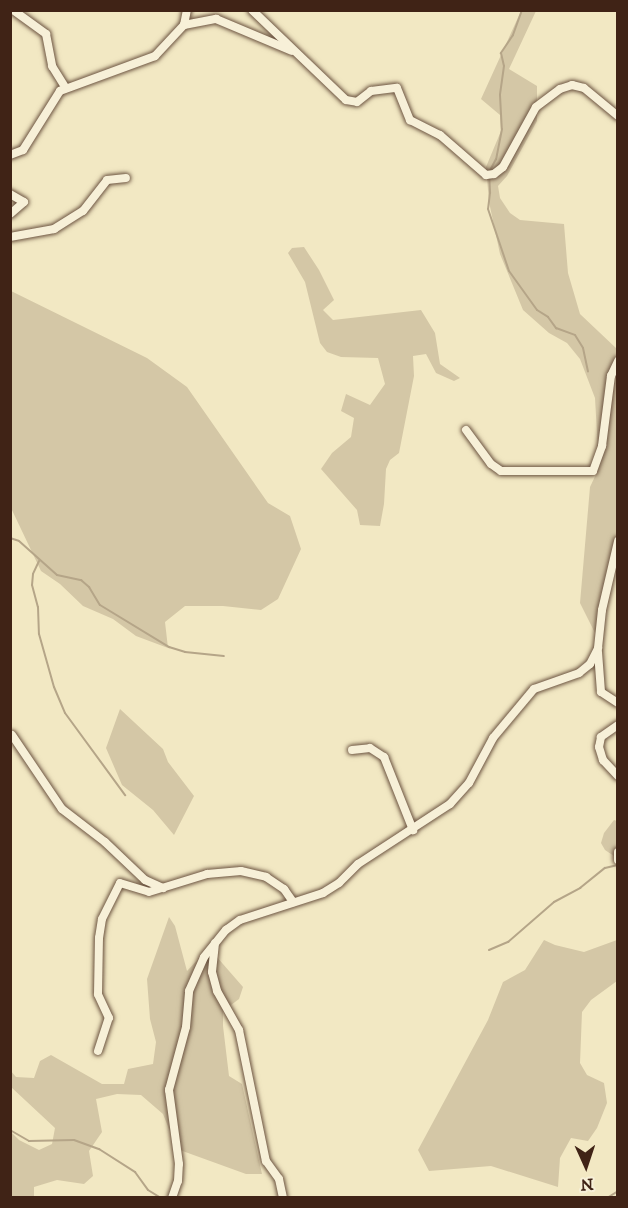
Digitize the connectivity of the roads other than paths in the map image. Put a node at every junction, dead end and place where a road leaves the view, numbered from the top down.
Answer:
1 (14, 10) edge
2 (187, 10) edge
3 (252, 10) edge
4 (184, 25) junction
5 (298, 54) junction
6 (66, 88) junction
7 (618, 116) edge
8 (10, 155) edge
9 (126, 178) dead end
10 (10, 194) edge
11 (10, 214) edge
12 (10, 237) edge
13 (618, 361) edge
14 (466, 430) dead end
15 (618, 541) edge
16 (598, 648) junction
17 (618, 703) edge
18 (618, 725) edge
19 (12, 735) dead end
20 (352, 750) dead end
21 (618, 776) edge
22 (413, 830) junction
23 (618, 852) edge
24 (618, 860) edge
25 (164, 888) junction
26 (293, 902) junction
27 (215, 942) junction
28 (98, 1052) dead end
29 (172, 1197) edge
30 (283, 1197) edge

1 - 6 street
2 - 4 street
3 - 5 street
4 - 5 street
4 - 6 street
5 - 7 street
6 - 8 street
9 - 12 street
10 - 11 street
13 - 14 street
15 - 16 street
16 - 17 street
16 - 22 street
18 - 21 street
19 - 25 street
20 - 22 street
22 - 26 street
23 - 24 street
25 - 26 street
25 - 28 street
26 - 27 street
27 - 29 street
27 - 30 street

